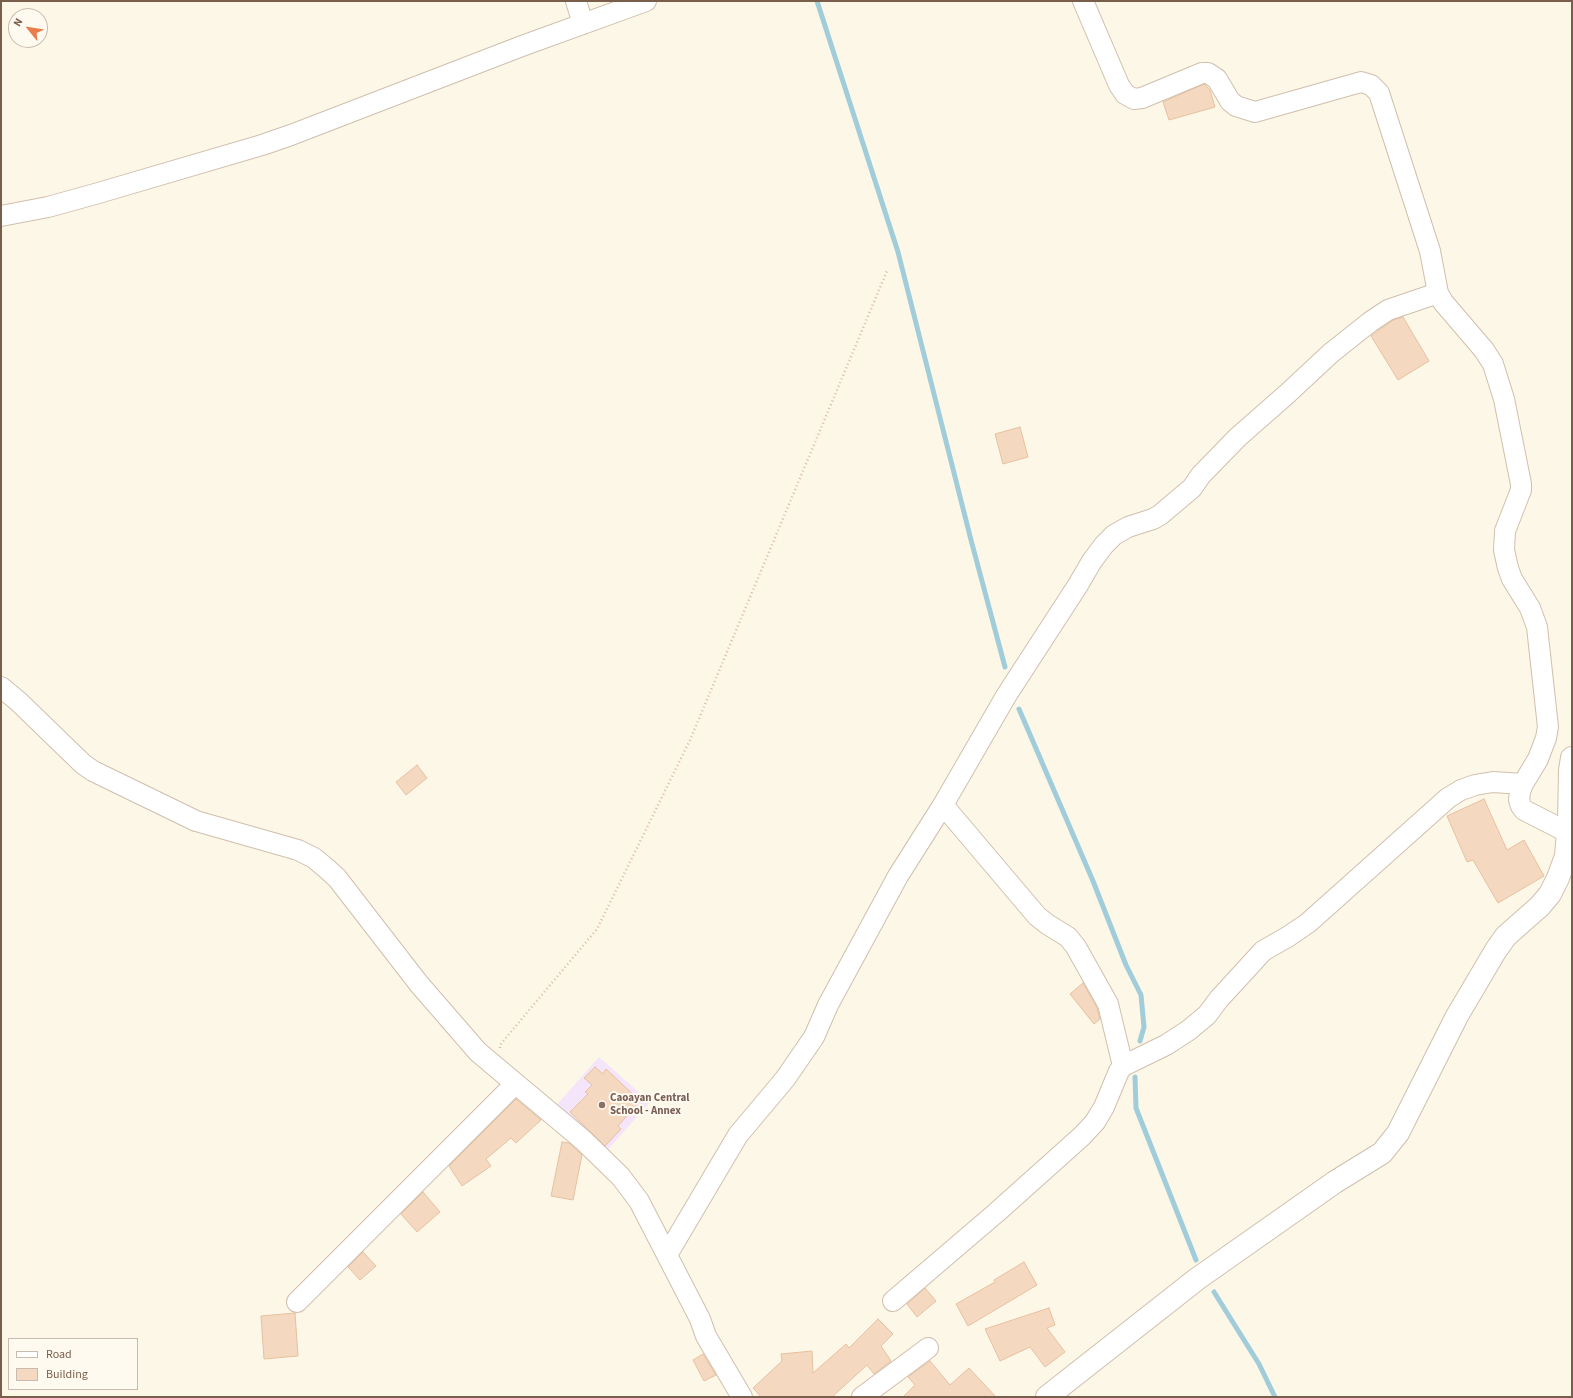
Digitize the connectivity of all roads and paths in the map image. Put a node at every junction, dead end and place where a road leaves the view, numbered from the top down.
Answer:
1 (576, 1) edge
2 (646, 1) edge
3 (1083, 1) edge
4 (583, 24) junction
5 (1, 216) edge
6 (887, 271) dead end
7 (1438, 293) junction
8 (1, 687) edge
9 (1572, 758) edge
10 (1523, 784) junction
11 (943, 805) junction
12 (1569, 833) junction
13 (1123, 1066) junction
14 (498, 1070) junction
15 (515, 1084) junction
16 (667, 1255) junction
17 (893, 1301) dead end
18 (297, 1302) dead end
19 (928, 1348) dead end
20 (742, 1397) edge
21 (862, 1397) edge
22 (1047, 1397) edge

1 - 4 street
2 - 4 street
3 - 7 street
4 - 5 street
6 - 14 path
7 - 10 street
7 - 11 street
8 - 14 street
9 - 12 street
10 - 12 street
10 - 13 street
11 - 13 street
11 - 16 street
12 - 22 street
13 - 17 street
14 - 15 street
15 - 16 street
15 - 18 street
16 - 20 street
19 - 21 street

